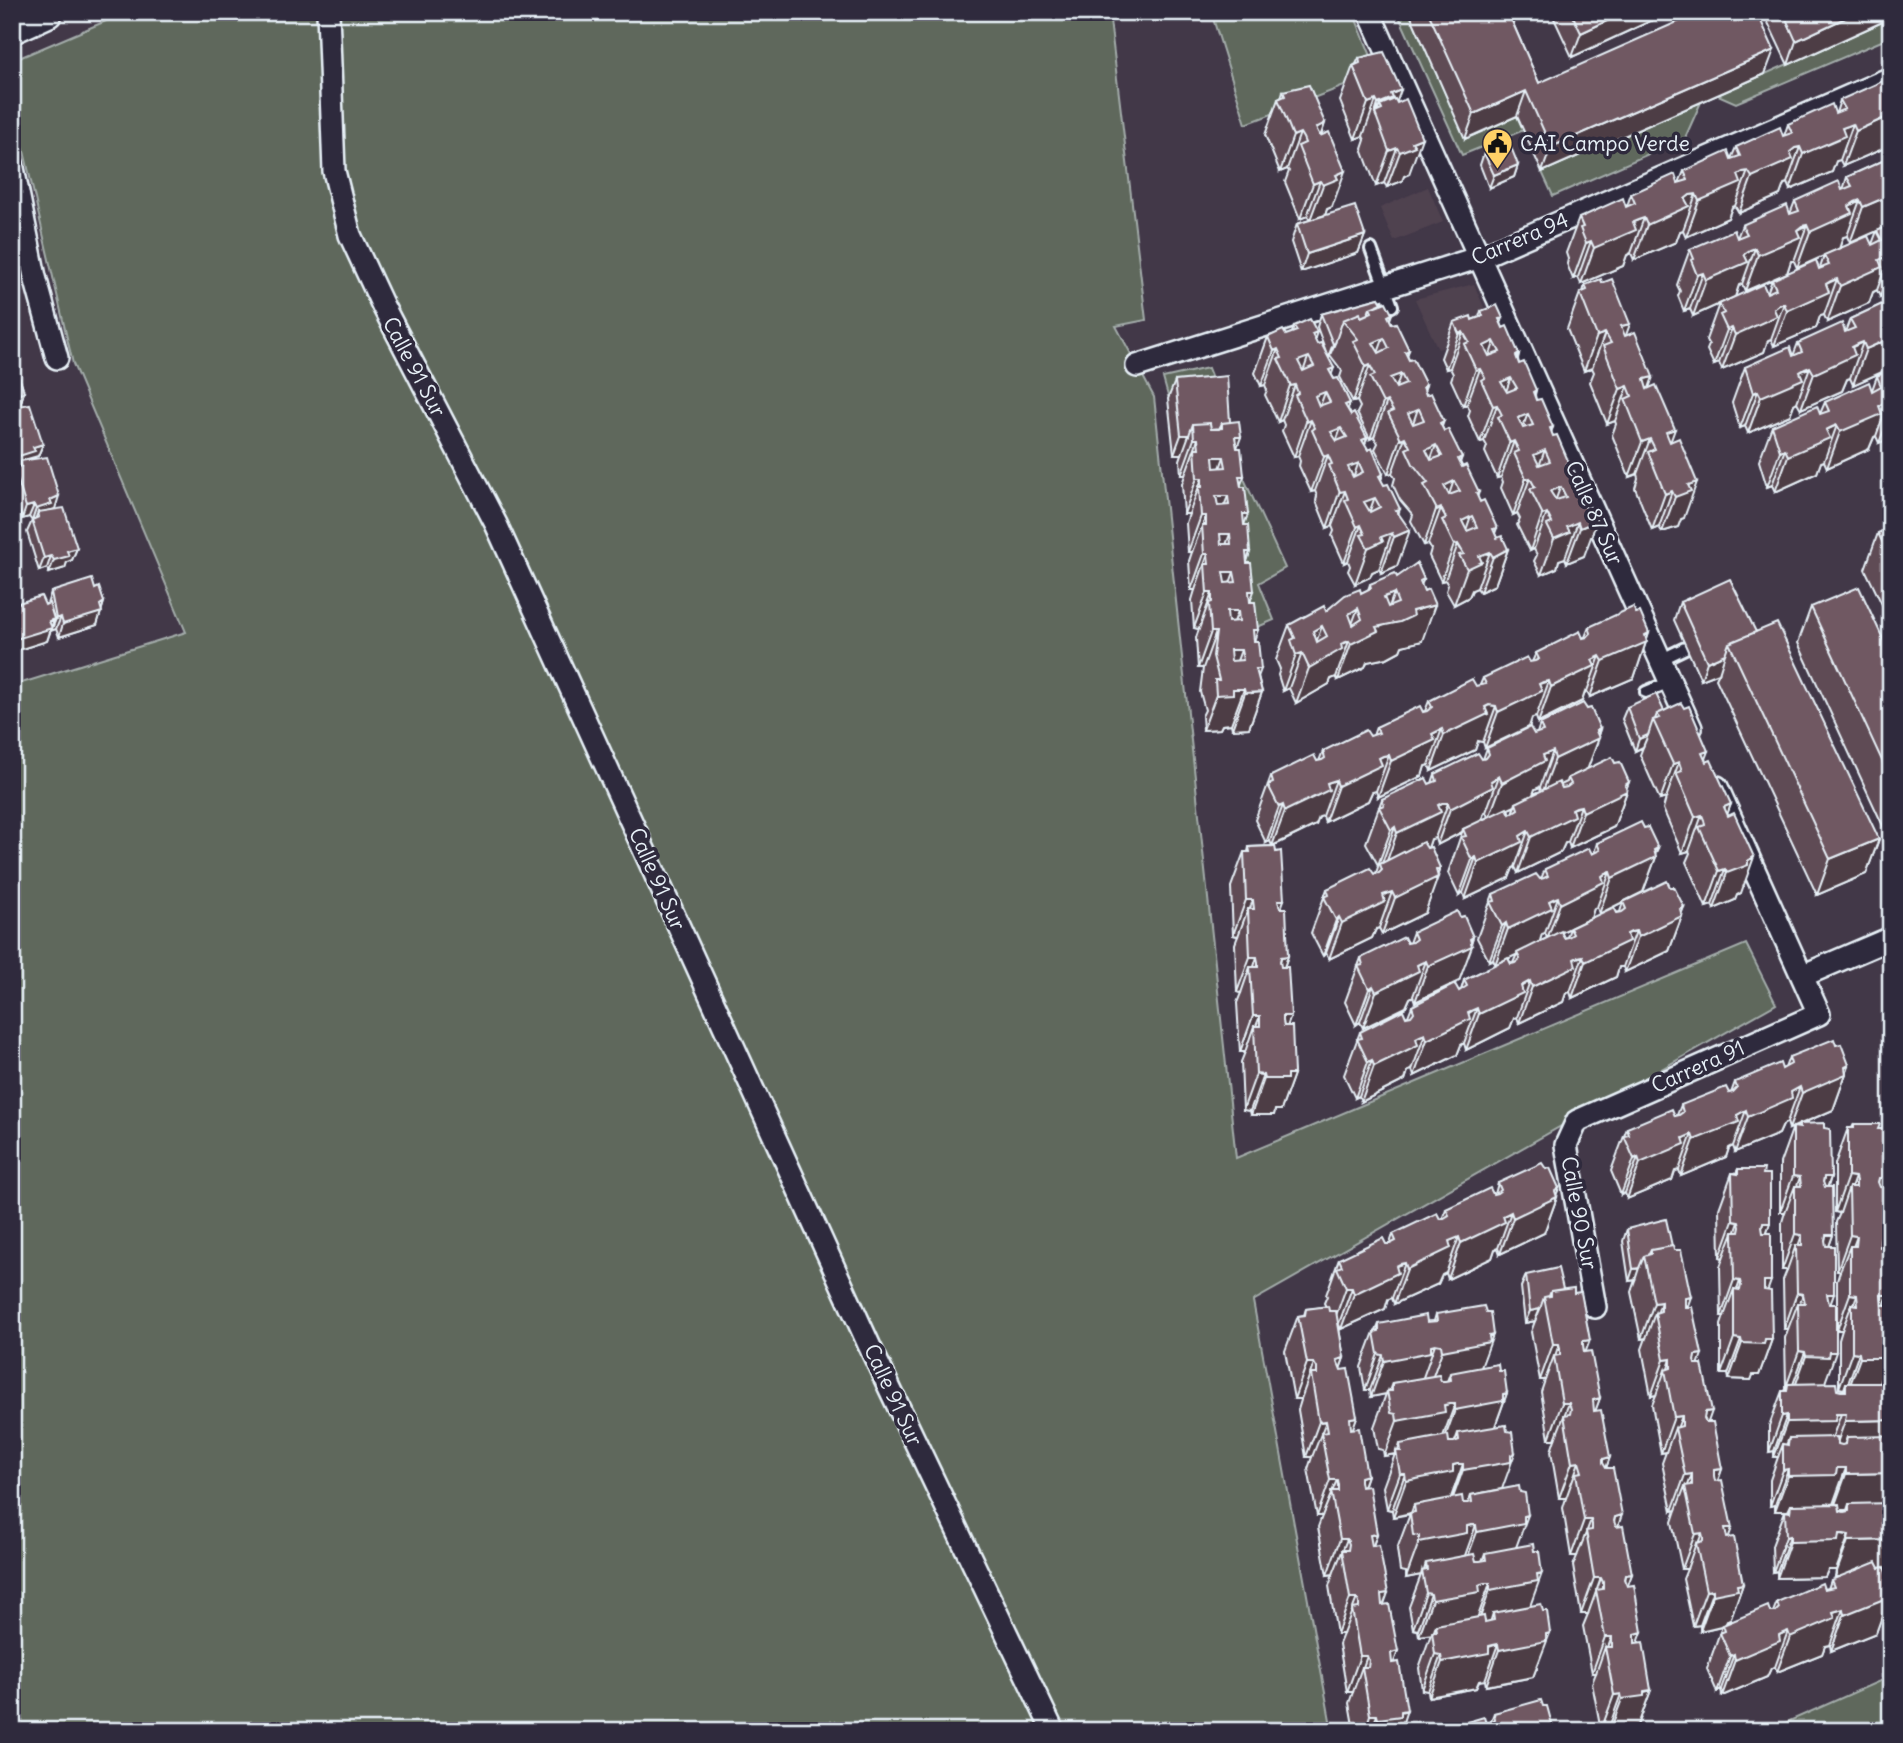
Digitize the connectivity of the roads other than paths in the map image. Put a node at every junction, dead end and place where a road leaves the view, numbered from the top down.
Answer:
1 (47, 12) edge
2 (328, 12) edge
3 (1368, 12) edge
4 (12, 28) edge
5 (1891, 78) edge
6 (12, 163) edge
7 (1371, 249) dead end
8 (1480, 257) junction
9 (1390, 296) junction
10 (57, 358) dead end
11 (1137, 366) dead end
12 (1685, 648) dead end
13 (1660, 660) junction
14 (1670, 682) junction
15 (1646, 692) dead end
16 (1698, 744) edge
17 (1709, 769) edge
18 (1891, 938) edge
19 (1802, 976) junction
20 (1577, 1121) joint
21 (1595, 1307) dead end
22 (1053, 1731) edge

1 - 4 main road
2 - 22 street, Calle 91 Sur
3 - 8 street, Calle 87 Sur
5 - 8 street, Carrera 94
6 - 10 street
7 - 9 lane
8 - 9 street, Carrera 94
8 - 13 street, Calle 87 Sur
9 - 11 street, Carrera 94
12 - 13 lane
13 - 14 street, Calle 87 Sur
14 - 15 lane
14 - 16 street, Calle 87 Sur
17 - 19 street
18 - 19 street
19 - 20 street, Carrera 91
20 - 21 street, Calle 90 Sur

